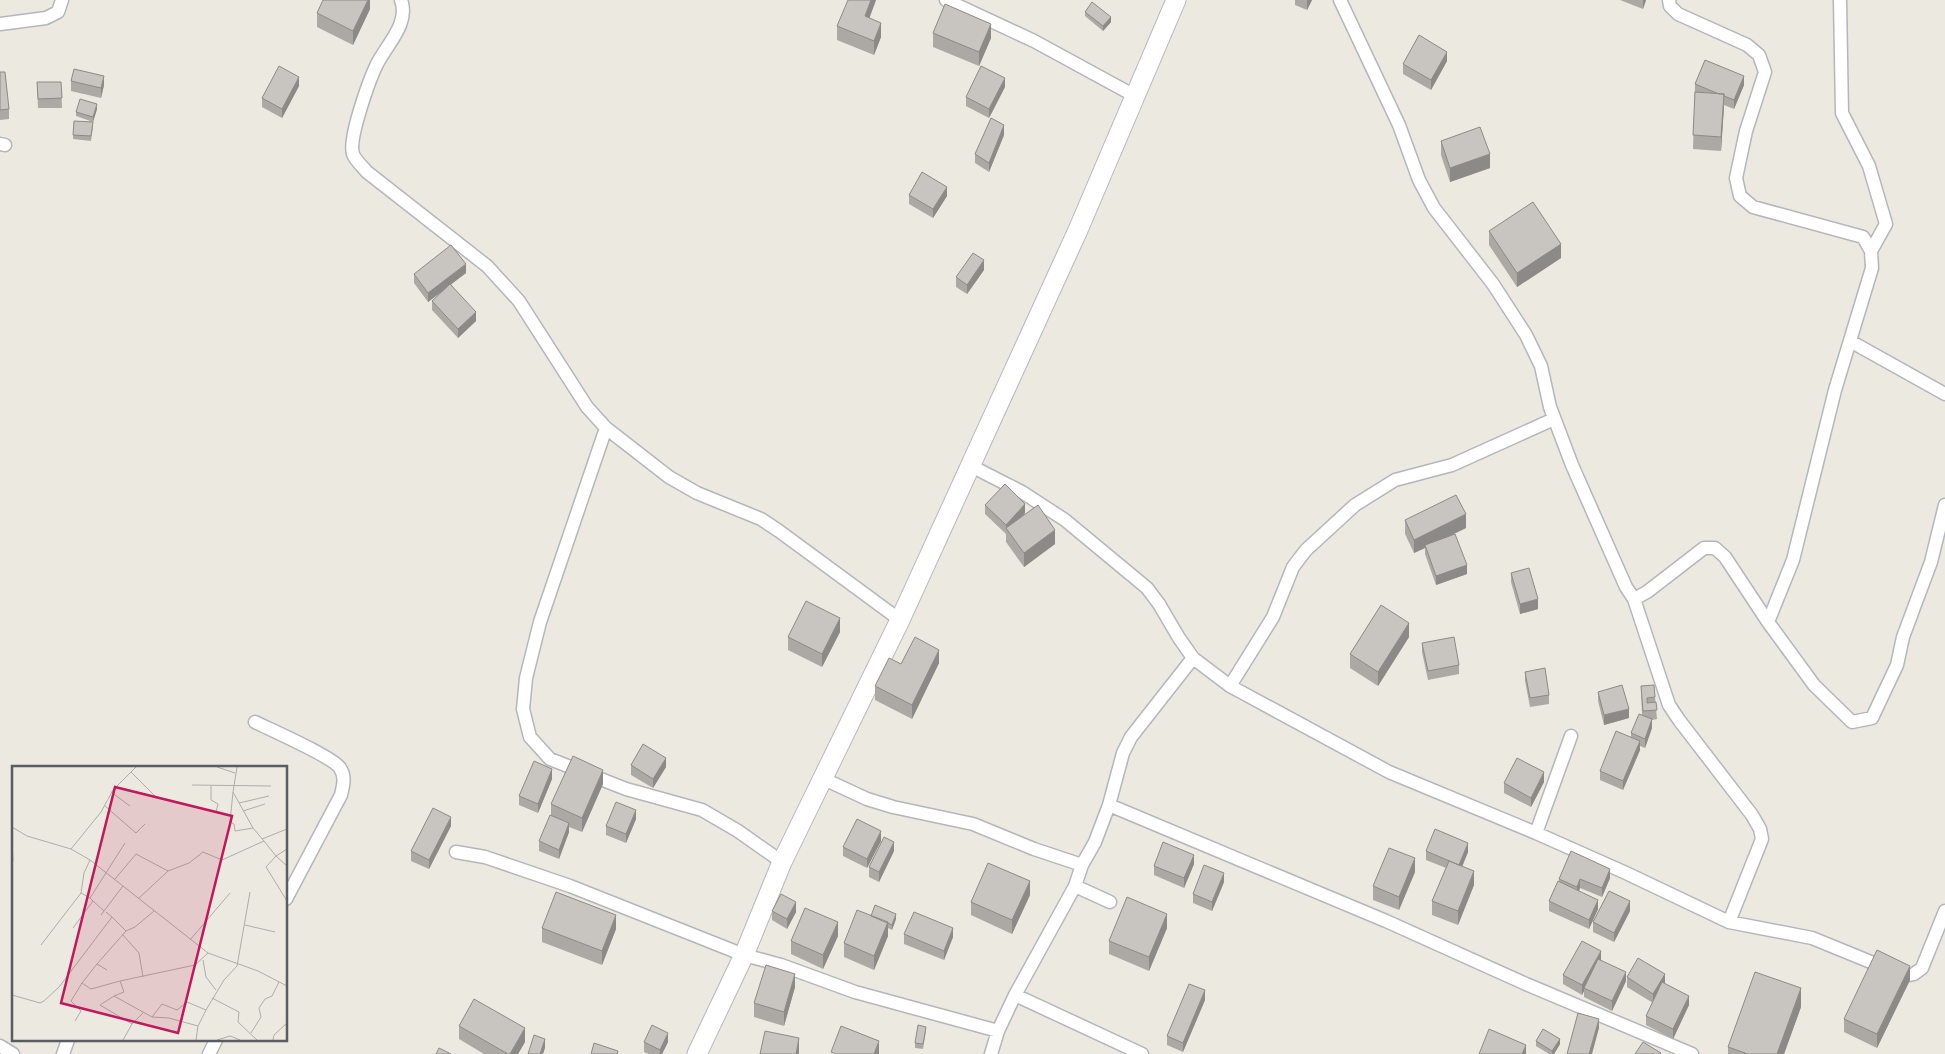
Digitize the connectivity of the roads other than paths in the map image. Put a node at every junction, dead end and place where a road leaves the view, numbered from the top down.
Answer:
1 (62, 0) edge
2 (401, 0) edge
3 (946, 0) edge
4 (1176, 0) edge
5 (1340, 0) edge
6 (1669, 0) edge
7 (1840, 0) edge
8 (0, 24) edge
9 (1135, 96) junction
10 (1871, 251) junction
11 (1850, 341) junction
12 (1945, 394) edge
13 (1554, 419) junction
14 (606, 428) junction
15 (971, 466) junction
16 (1945, 506) edge
17 (1634, 599) junction
18 (900, 620) junction
19 (1768, 622) junction
20 (1193, 658) junction
21 (1230, 686) junction
22 (255, 722) dead end
23 (1571, 736) dead end
24 (824, 778) junction
25 (1109, 805) junction
26 (1536, 833) junction
27 (456, 852) dead end
28 (782, 862) junction
29 (1082, 866) junction
30 (1076, 886) junction
31 (288, 895) edge
32 (1110, 902) dead end
33 (1945, 911) edge
34 (1729, 922) junction
35 (744, 955) junction
36 (1015, 995) junction
37 (998, 1031) junction
38 (67, 1042) edge
39 (215, 1042) edge
40 (0, 1046) edge
41 (13, 1054) edge
42 (63, 1054) edge
43 (209, 1054) edge
44 (697, 1054) edge
45 (991, 1054) edge
46 (1142, 1054) edge
47 (1692, 1054) edge

1 - 8 street
2 - 14 street
3 - 9 street
4 - 9 street
5 - 13 street
6 - 10 street
7 - 10 street
9 - 15 street
10 - 11 street
11 - 12 street
11 - 19 street
13 - 17 street
13 - 21 street
14 - 18 street
14 - 28 street
15 - 18 street
15 - 20 street
16 - 19 street
17 - 19 street
17 - 34 street
18 - 24 street
20 - 21 street
20 - 25 street
21 - 26 street
22 - 31 street
23 - 26 street
24 - 28 street
24 - 29 street
25 - 29 street
25 - 47 street
26 - 34 street
27 - 35 street
28 - 35 street
29 - 30 street
30 - 32 street
30 - 36 street
33 - 34 street
35 - 37 street
35 - 44 street
36 - 37 street
36 - 46 street
37 - 45 street
38 - 42 street
39 - 43 street
40 - 41 street

